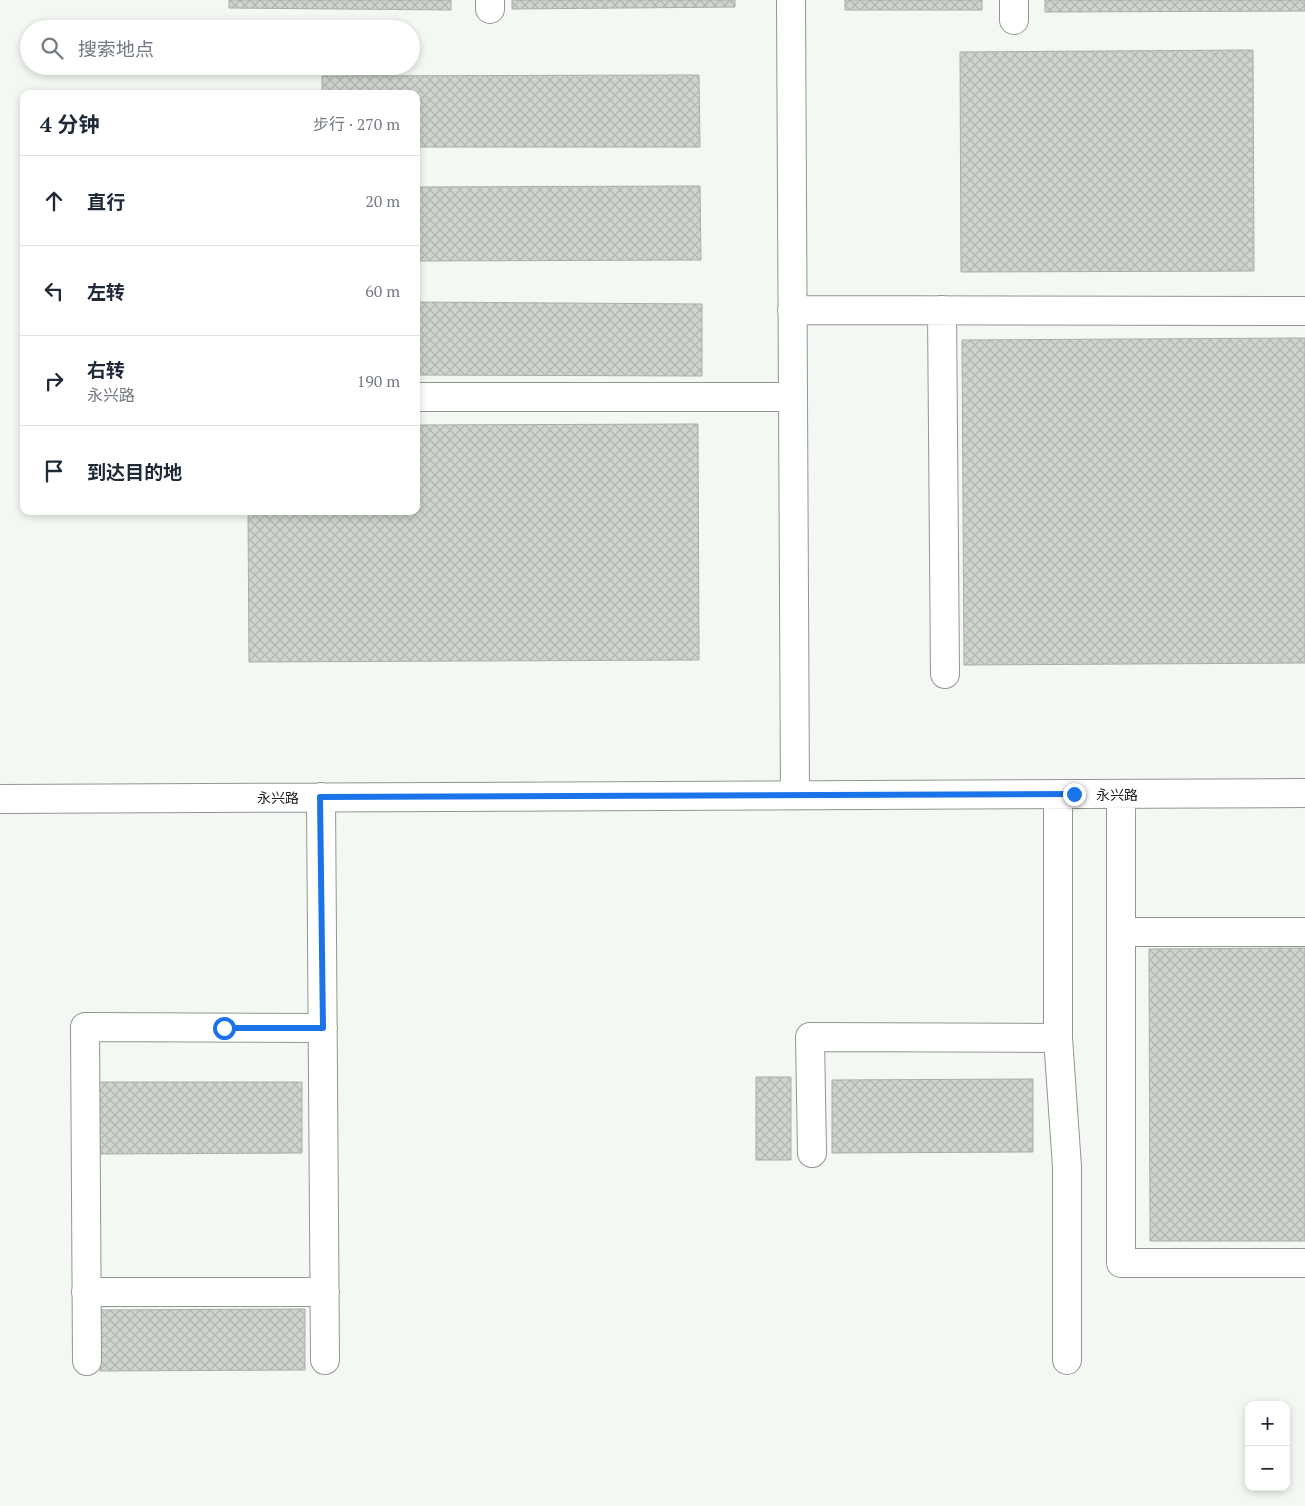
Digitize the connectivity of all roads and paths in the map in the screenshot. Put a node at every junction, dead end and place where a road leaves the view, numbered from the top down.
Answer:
1 (790, 0) edge
2 (792, 310) junction
3 (942, 310) junction
4 (1305, 311) edge
5 (420, 397) edge
6 (793, 397) junction
7 (945, 674) dead end
8 (1305, 793) edge
9 (1058, 794) junction
10 (1121, 794) junction
11 (795, 795) junction
12 (320, 797) junction
13 (0, 799) edge
14 (1121, 932) junction
15 (1305, 932) edge
16 (323, 1028) junction
17 (1058, 1038) junction
18 (812, 1153) dead end
19 (1305, 1263) edge
20 (86, 1292) junction
21 (325, 1292) junction
22 (325, 1360) dead end
23 (1067, 1360) dead end
24 (86, 1361) dead end

1 - 2 street
2 - 3 street
2 - 6 street
3 - 4 street
3 - 7 street
5 - 6 street
6 - 11 street
8 - 10 street, 永兴路
9 - 10 street, 永兴路
9 - 11 street, 永兴路
9 - 17 street
10 - 14 street
11 - 12 street, 永兴路
12 - 13 street, 永兴路
12 - 16 street
14 - 15 street
14 - 19 street
16 - 20 street
16 - 21 street
17 - 18 street
17 - 23 street
20 - 21 street
20 - 24 street
21 - 22 street

